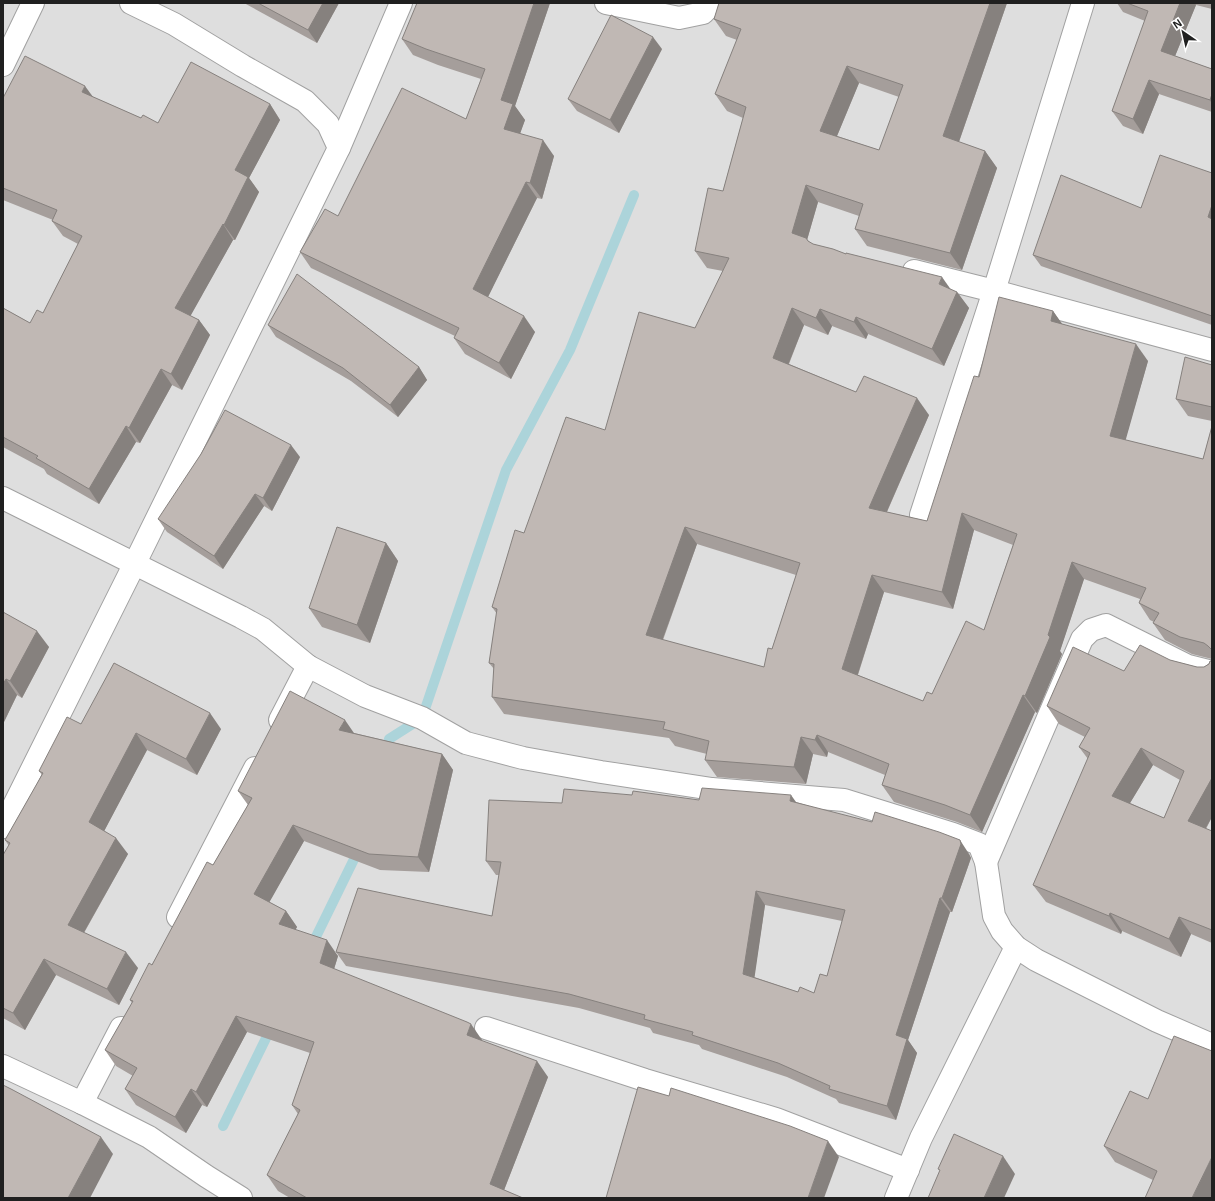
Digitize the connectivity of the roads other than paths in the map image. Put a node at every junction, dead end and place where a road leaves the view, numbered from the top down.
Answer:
1 (33, 3) edge
2 (131, 3) edge
3 (401, 3) edge
4 (606, 3) edge
5 (713, 3) edge
6 (1083, 3) edge
7 (3, 65) edge
8 (339, 148) junction
9 (896, 266) edge
10 (994, 291) junction
11 (1212, 350) edge
12 (3, 498) edge
13 (921, 515) dead end
14 (135, 563) junction
15 (308, 666) junction
16 (1212, 672) edge
17 (3, 827) edge
18 (986, 862) junction
19 (170, 934) edge
20 (1016, 947) junction
21 (130, 1012) edge
22 (486, 1028) dead end
23 (1212, 1045) edge
24 (3, 1066) edge
25 (82, 1103) junction
26 (908, 1170) junction
27 (241, 1198) edge
28 (896, 1198) edge

1 - 7 street
2 - 8 street
3 - 8 street
4 - 5 street
6 - 10 street
8 - 14 street
9 - 10 street
10 - 11 street
10 - 13 street
12 - 14 street
14 - 15 street
14 - 17 street
15 - 18 street
15 - 19 street
16 - 18 street
18 - 20 street
20 - 23 street
20 - 26 street
21 - 25 street
22 - 26 street
24 - 25 street
25 - 27 street
26 - 28 street

